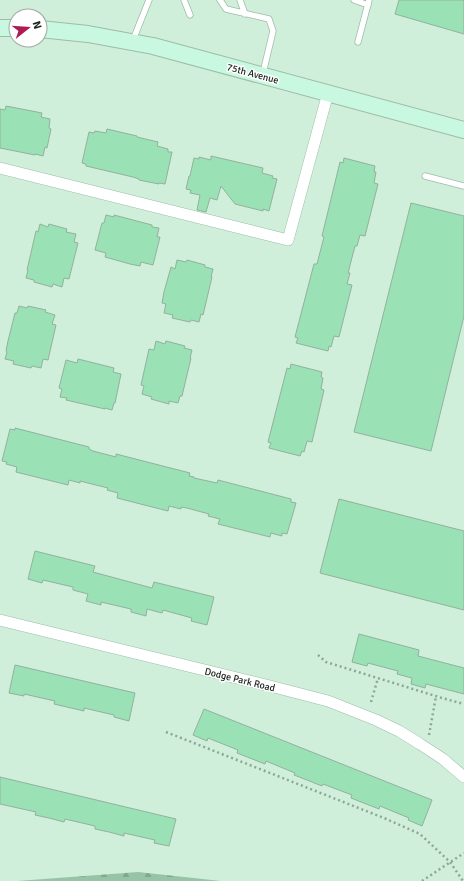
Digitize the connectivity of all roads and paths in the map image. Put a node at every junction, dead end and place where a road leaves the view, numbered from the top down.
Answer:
1 (150, 0) edge
2 (184, 0) edge
3 (220, 0) edge
4 (240, 0) edge
5 (354, 0) edge
6 (368, 2) edge
7 (245, 14) junction
8 (190, 15) dead end
9 (48, 29) edge
10 (132, 42) junction
11 (358, 42) dead end
12 (263, 76) junction
13 (328, 93) junction
14 (464, 130) edge
15 (0, 168) edge
16 (425, 176) dead end
17 (464, 186) edge
18 (0, 620) edge
19 (318, 655) dead end
20 (378, 678) junction
21 (436, 696) junction
22 (372, 702) dead end
23 (464, 704) edge
24 (166, 732) dead end
25 (429, 735) dead end
26 (464, 777) edge
27 (464, 853) edge
28 (450, 862) junction
29 (422, 881) edge
30 (463, 881) edge

1 - 10 lane
2 - 8 lane
3 - 7 lane
4 - 7 lane
5 - 6 lane
6 - 11 lane
7 - 12 lane
9 - 10 street, 75th Avenue
10 - 12 street, 75th Avenue
12 - 13 street, 75th Avenue
13 - 14 street, 75th Avenue
13 - 15 street
16 - 17 lane
18 - 26 street, Dodge Park Road
19 - 20 path
20 - 21 path
20 - 22 path
21 - 23 path
21 - 25 path
24 - 28 path
27 - 28 path
28 - 29 path
28 - 30 path

